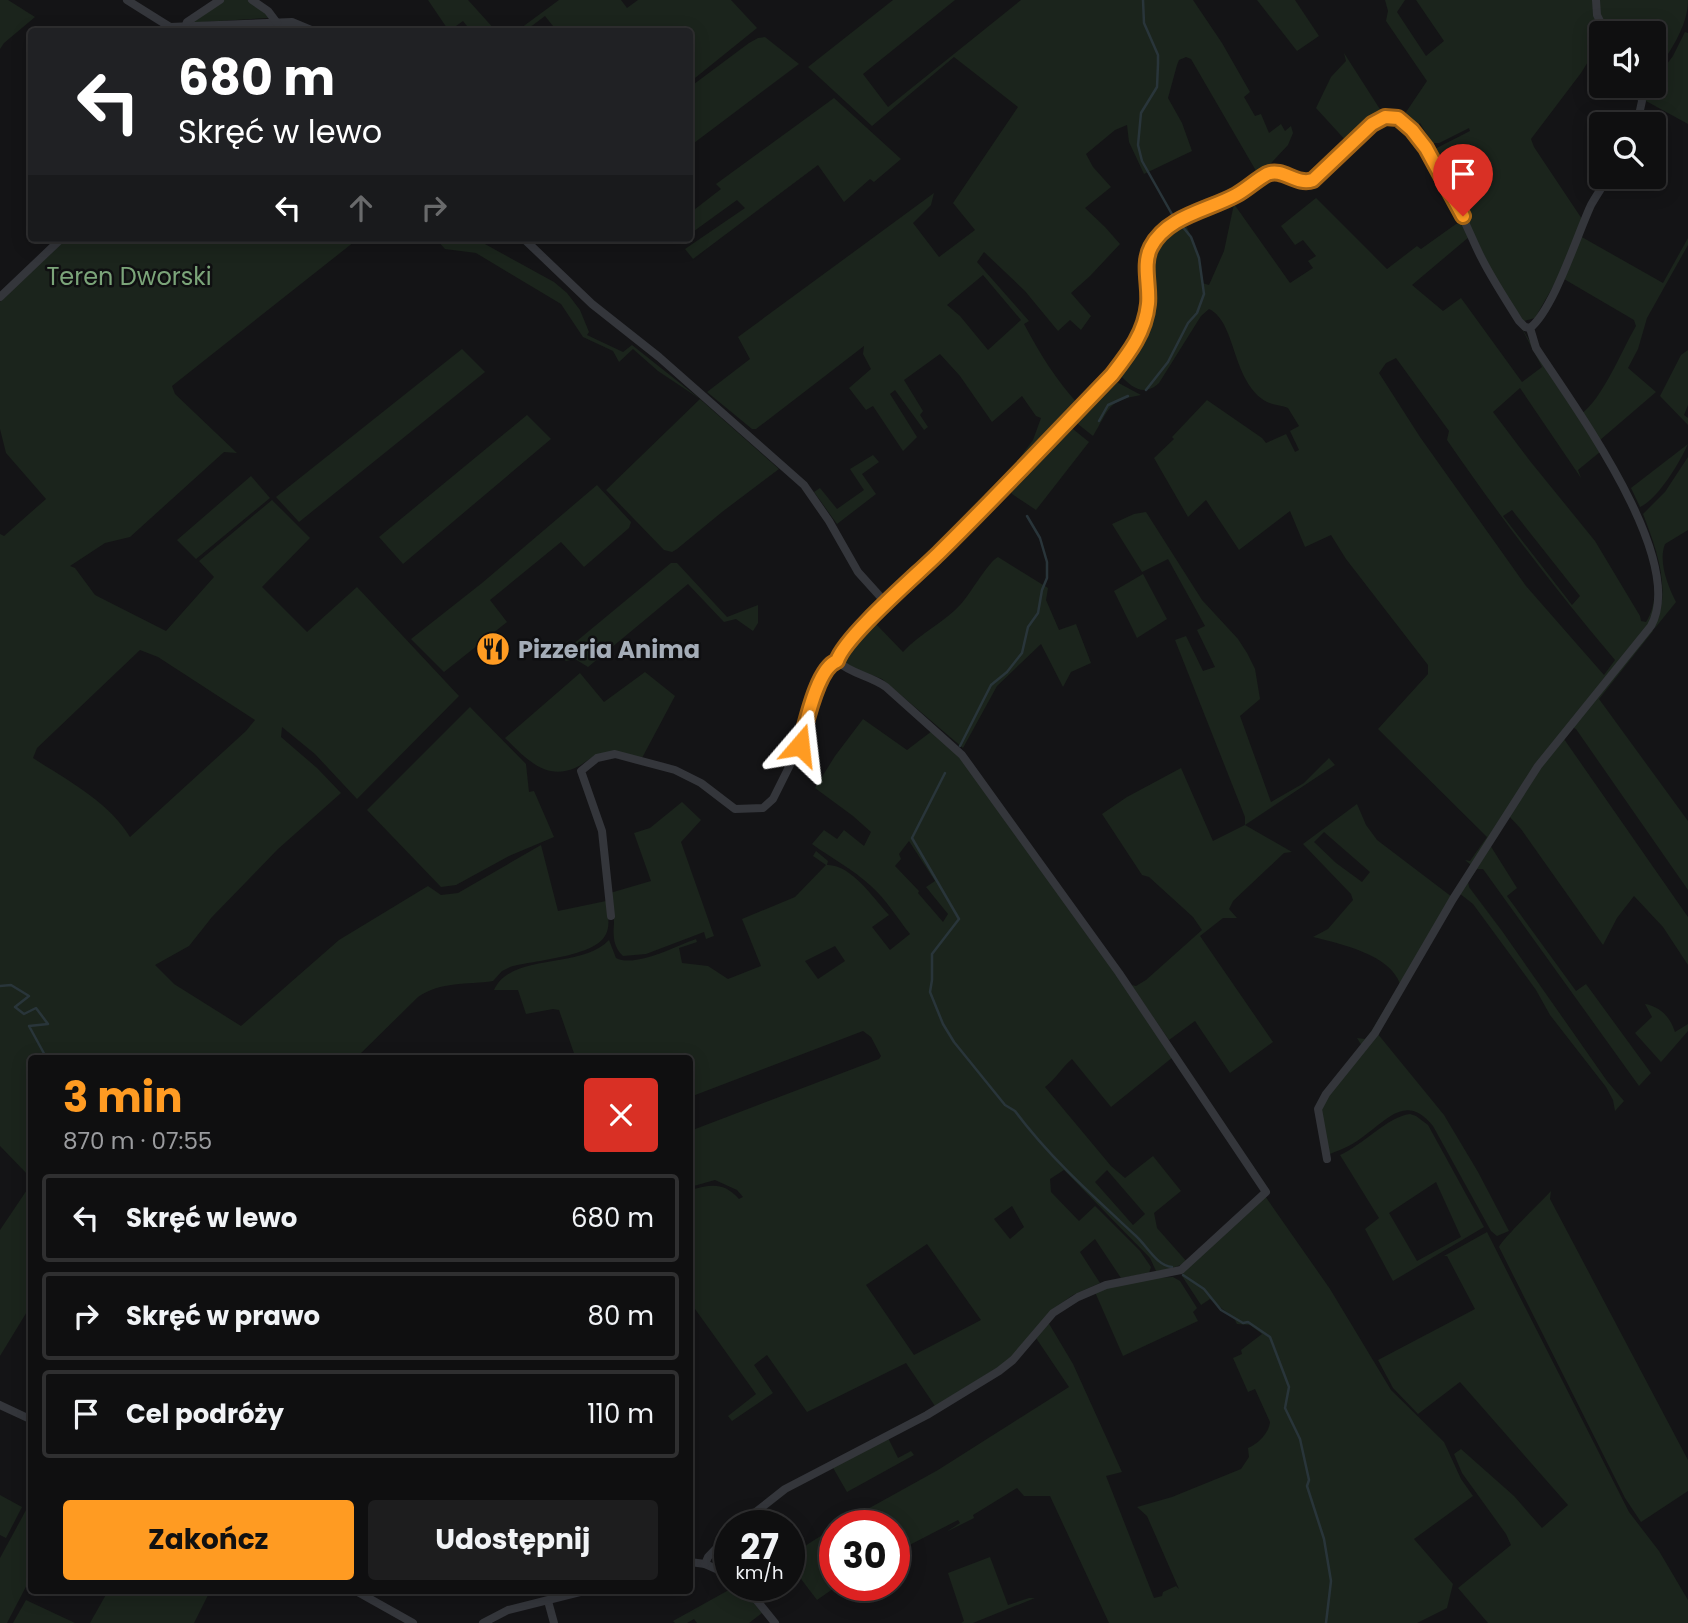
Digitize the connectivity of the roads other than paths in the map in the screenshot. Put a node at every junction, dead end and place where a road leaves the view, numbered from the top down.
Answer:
1 (127, 0) edge
2 (220, 0) edge
3 (252, 0) edge
4 (1596, 0) edge
5 (1600, 21) edge
6 (277, 23) junction
7 (185, 27) junction
8 (169, 28) edge
9 (178, 28) edge
10 (306, 28) edge
11 (1601, 189) edge
12 (58, 242) edge
13 (527, 242) edge
14 (0, 297) edge
15 (1530, 328) junction
16 (886, 603) junction
17 (837, 661) junction
18 (611, 916) dead end
19 (1327, 1159) dead end
20 (0, 1405) edge
21 (28, 1417) edge
22 (758, 1510) edge
23 (714, 1551) edge
24 (693, 1562) edge
25 (705, 1564) junction
26 (714, 1568) edge
27 (361, 1594) edge
28 (573, 1594) edge
29 (548, 1601) junction
30 (757, 1601) edge
31 (413, 1623) edge
32 (483, 1623) edge
33 (554, 1623) edge
34 (775, 1623) edge

1 - 8 street
2 - 7 street
3 - 6 street
4 - 5 street
6 - 7 street
6 - 10 street
7 - 9 street
11 - 15 street
12 - 14 street
13 - 16 street
15 - 16 street
15 - 19 street
16 - 17 street
17 - 18 street
17 - 22 street
20 - 21 street
23 - 25 street
24 - 25 street
25 - 26 street
27 - 31 street
28 - 29 street
29 - 32 street
29 - 33 street
30 - 34 street

